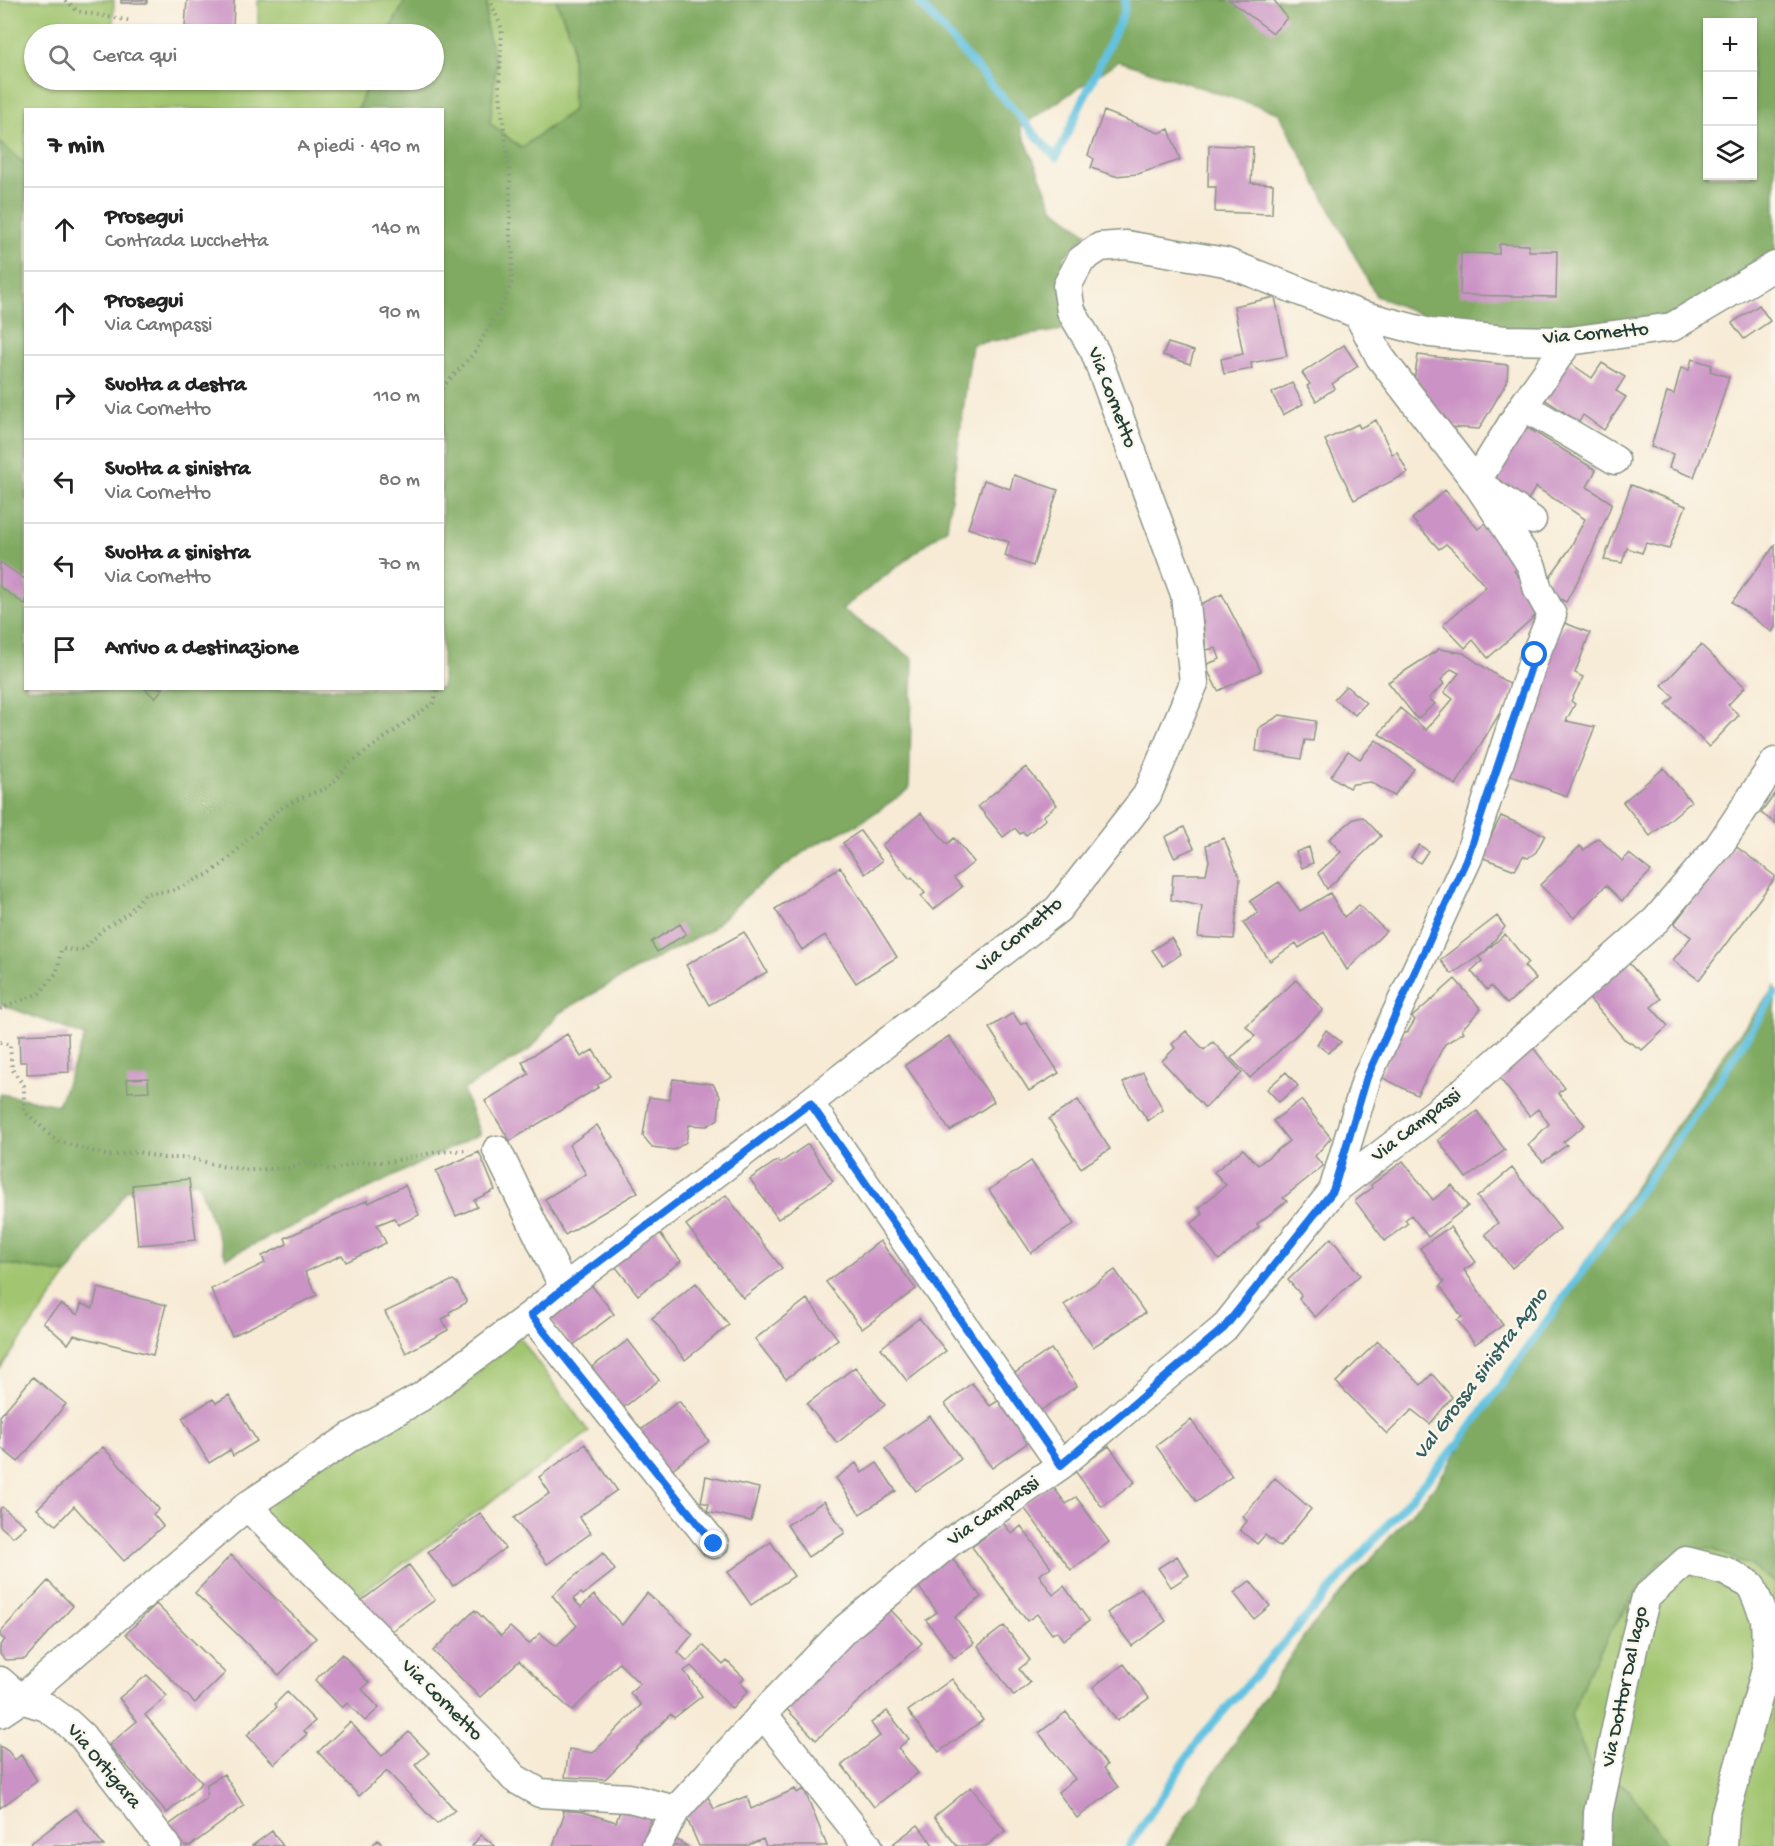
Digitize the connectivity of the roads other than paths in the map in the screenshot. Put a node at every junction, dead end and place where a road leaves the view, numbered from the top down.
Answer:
1 (1775, 266) edge
2 (1358, 314) junction
3 (1569, 341) junction
4 (1523, 406) junction
5 (1615, 460) dead end
6 (1476, 482) junction
7 (1532, 520) dead end
8 (1775, 762) edge
9 (810, 1103) junction
10 (497, 1150) road end
11 (1333, 1191) junction
12 (564, 1288) junction
13 (531, 1315) junction
14 (1061, 1465) junction
15 (248, 1506) junction
16 (714, 1544) dead end
17 (0, 1681) edge
18 (11, 1706) edge
19 (764, 1714) junction
20 (676, 1810) junction
21 (167, 1846) edge
22 (656, 1846) edge
23 (868, 1846) edge
24 (1597, 1846) edge
25 (1723, 1846) edge

1 - 3 street, Via Cornetto
2 - 3 street, Via Cornetto
2 - 6 street
2 - 9 street, Via Cornetto
3 - 4 street
4 - 5 street
4 - 6 street
6 - 7 street
6 - 11 street
8 - 11 street, Via Campassi
9 - 12 street, Via Cornetto
9 - 14 street
10 - 12 street
11 - 14 street, Via Campassi
12 - 13 street, Via Cornetto
13 - 15 street, Via Cornetto
13 - 16 street
14 - 19 street, Via Campassi
15 - 18 street, Via Cornetto
15 - 20 street, Via Cornetto
17 - 18 street, Via Ortigara
18 - 21 street, Via Ortigara
19 - 20 street, Via Campassi
19 - 23 street
20 - 22 street, Via Campassi
24 - 25 street, Via Dottor Dal lago

